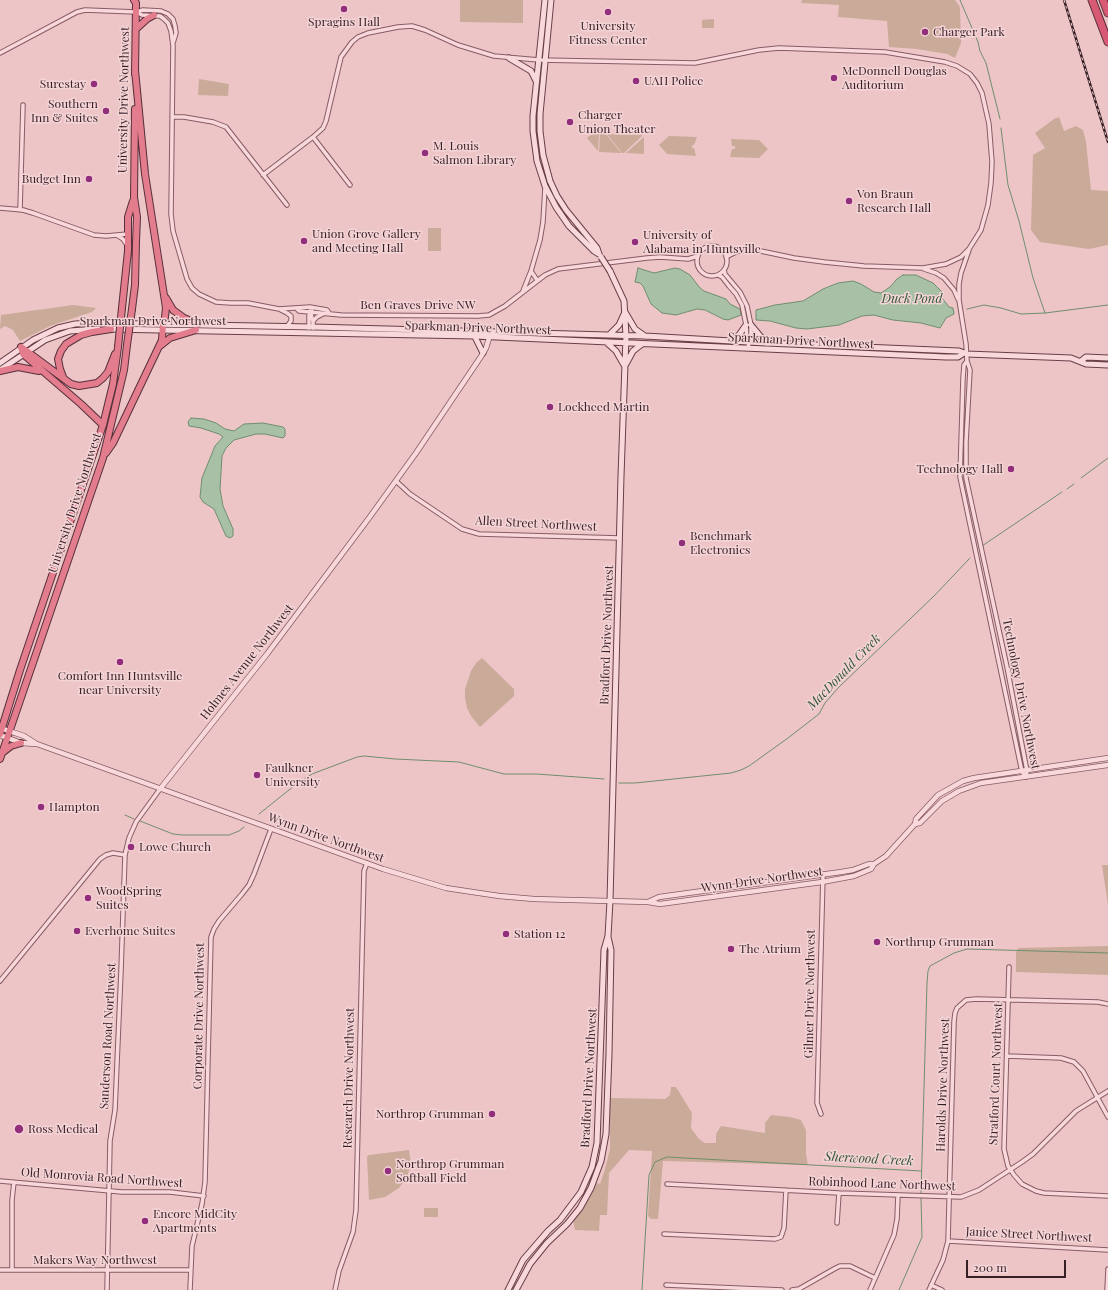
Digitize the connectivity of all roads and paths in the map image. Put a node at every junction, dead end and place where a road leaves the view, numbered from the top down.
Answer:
1 (544, 0) edge
2 (551, 0) edge
3 (1092, 0) edge
4 (1103, 0) edge
5 (136, 1) edge
6 (136, 12) junction
7 (1108, 13) edge
8 (154, 15) junction
9 (136, 30) junction
10 (1108, 42) edge
11 (173, 46) junction
12 (0, 53) edge
13 (509, 58) junction
14 (539, 60) junction
15 (546, 60) junction
16 (135, 70) junction
17 (536, 84) junction
18 (23, 106) dead end
19 (172, 117) junction
20 (313, 137) junction
21 (263, 175) junction
22 (350, 184) dead end
23 (545, 186) junction
24 (134, 197) junction
25 (287, 205) dead end
26 (0, 208) edge
27 (20, 210) junction
28 (128, 234) junction
29 (118, 236) junction
30 (128, 248) junction
31 (969, 249) junction
32 (741, 250) junction
33 (724, 252) junction
34 (600, 255) junction
35 (698, 256) junction
36 (726, 257) junction
37 (688, 259) junction
38 (697, 263) junction
39 (923, 268) junction
40 (724, 270) junction
41 (531, 271) junction
42 (718, 275) junction
43 (135, 280) junction
44 (537, 280) junction
45 (522, 292) junction
46 (164, 295) junction
47 (959, 300) junction
48 (306, 307) junction
49 (317, 308) junction
50 (279, 309) junction
51 (297, 309) junction
52 (310, 312) junction
53 (625, 312) junction
54 (329, 313) junction
55 (324, 314) junction
56 (312, 325) junction
57 (749, 325) junction
58 (288, 326) junction
59 (163, 327) junction
60 (198, 327) junction
61 (111, 329) junction
62 (311, 333) junction
63 (490, 334) junction
64 (609, 335) junction
65 (475, 336) junction
66 (626, 336) junction
67 (645, 336) junction
68 (730, 341) junction
69 (606, 342) junction
70 (626, 342) junction
71 (749, 342) junction
72 (766, 343) junction
73 (643, 344) junction
74 (118, 347) junction
75 (159, 347) junction
76 (748, 348) junction
77 (24, 351) junction
78 (483, 353) junction
79 (965, 353) junction
80 (1108, 358) edge
81 (967, 361) junction
82 (1081, 361) junction
83 (0, 363) edge
84 (1108, 365) edge
85 (625, 366) junction
86 (0, 370) edge
87 (41, 371) junction
88 (64, 378) junction
89 (103, 425) junction
90 (103, 458) junction
91 (396, 481) junction
92 (619, 538) junction
93 (2, 720) edge
94 (0, 731) edge
95 (10, 731) junction
96 (8, 738) junction
97 (21, 742) junction
98 (37, 744) junction
99 (2, 753) junction
100 (1108, 758) edge
101 (0, 759) edge
102 (1108, 765) edge
103 (1027, 771) junction
104 (1022, 772) junction
105 (1026, 777) junction
106 (160, 789) junction
107 (916, 824) junction
108 (271, 829) junction
109 (125, 855) junction
110 (367, 863) junction
111 (874, 864) junction
112 (822, 875) junction
113 (822, 882) junction
114 (610, 901) junction
115 (648, 902) junction
116 (608, 936) junction
117 (1009, 967) dead end
118 (0, 981) edge
119 (1008, 1000) junction
120 (1108, 1004) edge
121 (1007, 1056) junction
122 (1108, 1091) edge
123 (1098, 1097) junction
124 (821, 1114) dead end
125 (1108, 1117) edge
126 (1010, 1170) junction
127 (0, 1181) edge
128 (14, 1182) junction
129 (667, 1184) dead end
130 (109, 1190) junction
131 (786, 1190) junction
132 (839, 1193) junction
133 (898, 1194) junction
134 (204, 1196) junction
135 (1108, 1196) edge
136 (950, 1197) junction
137 (837, 1223) dead end
138 (664, 1234) dead end
139 (948, 1241) junction
140 (1108, 1250) edge
141 (1108, 1269) edge
142 (0, 1270) edge
143 (12, 1270) junction
144 (107, 1270) junction
145 (190, 1270) junction
146 (875, 1278) junction
147 (666, 1285) dead end
148 (931, 1285) junction
149 (107, 1290) edge
150 (190, 1290) edge
151 (335, 1290) edge
152 (508, 1290) edge
153 (516, 1290) edge
154 (782, 1290) edge
155 (792, 1290) edge
156 (870, 1290) edge
157 (929, 1290) edge
158 (942, 1290) edge
159 (1107, 1290) edge

1 - 14 main road
2 - 15 main road
3 - 10 highway
4 - 7 highway
5 - 6 highway, University Drive Northwest
6 - 8 street
6 - 9 highway, University Drive Northwest
6 - 11 street
6 - 12 street
8 - 9 highway
8 - 11 street
9 - 16 highway, University Drive Northwest
11 - 19 street, Ben Graves Drive NW
13 - 14 street
13 - 17 main road
13 - 20 street
14 - 15 street
14 - 17 main road
15 - 31 street
15 - 34 main road
16 - 24 highway, University Drive Northwest
16 - 46 highway
17 - 23 main road
18 - 27 street
19 - 21 street
19 - 50 street, Ben Graves Drive NW
20 - 21 street
20 - 22 street
21 - 25 street
23 - 34 main road
23 - 41 street
24 - 28 highway, University Drive Northwest
24 - 43 highway, University Drive Northwest
26 - 27 street
27 - 29 street
28 - 29 street
28 - 30 highway, University Drive Northwest
28 - 43 highway
29 - 30 street
30 - 74 highway, University Drive Northwest, bridge
31 - 39 street
31 - 47 street, Technology Drive Northwest
32 - 33 street
32 - 36 street
32 - 39 street
33 - 35 street
33 - 36 street
34 - 53 main road, bridge
35 - 37 street
35 - 38 street
36 - 40 street
37 - 38 street
37 - 44 street, Ben Graves Drive NW
38 - 42 street
39 - 47 street
40 - 42 street
40 - 57 street
41 - 44 street
41 - 45 street
42 - 57 street
43 - 90 highway, University Drive Northwest, bridge
44 - 45 street, Ben Graves Drive NW
45 - 54 street, Ben Graves Drive NW
46 - 59 highway
46 - 60 highway
47 - 79 street, Technology Drive Northwest
48 - 49 street, Ben Graves Drive NW
48 - 51 street, Ben Graves Drive NW
48 - 52 street
49 - 52 street
49 - 54 street, Ben Graves Drive NW
50 - 51 street, Ben Graves Drive NW
50 - 58 street
51 - 52 street, Ben Graves Drive NW
52 - 55 street, Ben Graves Drive NW
52 - 56 street
52 - 56 street
53 - 64 main road
53 - 66 main road
53 - 67 main road
54 - 55 street, Ben Graves Drive NW
55 - 56 street
56 - 58 main road, Sparkman Drive Northwest
56 - 62 street
56 - 63 main road, Sparkman Drive Northwest
57 - 68 main road
57 - 71 street
57 - 72 main road
58 - 60 main road, Sparkman Drive Northwest
59 - 60 main road, Sparkman Drive Northwest
59 - 61 main road, Sparkman Drive Northwest
59 - 75 highway
59 - 77 main road, Sparkman Drive Northwest
60 - 62 main road, Sparkman Drive Northwest
60 - 75 highway
61 - 77 main road, Sparkman Drive Northwest
61 - 88 highway
62 - 65 main road, Sparkman Drive Northwest
63 - 64 main road, Sparkman Drive Northwest
63 - 65 main road, Sparkman Drive Northwest
63 - 69 main road, Sparkman Drive Northwest
63 - 78 street, Holmes Avenue Northwest
64 - 66 main road, Sparkman Drive Northwest
65 - 78 main road
66 - 67 main road, Sparkman Drive Northwest
66 - 70 main road, Bradford Drive Northwest
67 - 68 main road, Sparkman Drive Northwest
68 - 71 main road, Sparkman Drive Northwest
69 - 70 main road, Sparkman Drive Northwest
69 - 85 main road
70 - 73 main road, Sparkman Drive Northwest
70 - 85 main road, Bradford Drive Northwest
71 - 72 main road, Sparkman Drive Northwest
71 - 76 street
72 - 79 main road, Sparkman Drive Northwest
73 - 76 main road, Sparkman Drive Northwest
73 - 85 main road
74 - 88 highway
74 - 89 highway, University Drive Northwest
75 - 90 highway
76 - 79 main road, Sparkman Drive Northwest
77 - 83 main road, Sparkman Drive Northwest
77 - 86 main road, Sparkman Drive Northwest
77 - 87 highway
77 - 88 highway
78 - 91 street, Holmes Avenue Northwest
79 - 81 street, Technology Drive Northwest
79 - 82 main road, Sparkman Drive Northwest
80 - 82 main road, Sparkman Drive Northwest
81 - 103 street, Technology Drive Northwest
81 - 104 street, Technology Drive Northwest
82 - 84 main road, Sparkman Drive Northwest
85 - 92 main road, Bradford Drive Northwest
86 - 87 highway
87 - 89 highway
89 - 93 highway, University Drive Northwest
90 - 95 highway, University Drive Northwest
91 - 92 street, Allen Street Northwest
91 - 106 street, Holmes Avenue Northwest
92 - 114 main road, Bradford Drive Northwest
93 - 94 highway, University Drive Northwest
94 - 95 street
94 - 96 street, Wynn Drive Northwest
95 - 96 highway, University Drive Northwest
95 - 98 street
96 - 97 street, Wynn Drive Northwest
96 - 99 highway, University Drive Northwest
97 - 98 street, Wynn Drive Northwest
97 - 99 highway
98 - 106 street, Wynn Drive Northwest
99 - 101 highway, University Drive Northwest
100 - 103 street, Wynn Drive Northwest
102 - 105 street, Wynn Drive Northwest
103 - 104 street, Wynn Drive Northwest
103 - 105 street, Technology Drive Northwest
104 - 105 street, Technology Drive Northwest
104 - 107 street, Wynn Drive Northwest
105 - 107 street, Wynn Drive Northwest
106 - 108 street, Wynn Drive Northwest
106 - 109 street, Holmes Avenue Northwest
107 - 111 street, Wynn Drive Northwest
108 - 110 street, Wynn Drive Northwest
108 - 134 street, Corporate Drive Northwest
109 - 118 street
109 - 130 street, Sanderson Road Northwest
110 - 114 street, Wynn Drive Northwest
110 - 151 street, Research Drive Northwest
111 - 112 street, Wynn Drive Northwest
111 - 113 street, Wynn Drive Northwest
112 - 113 street, Gilmer Drive Northwest
112 - 115 street, Wynn Drive Northwest
113 - 115 street, Wynn Drive Northwest
113 - 124 street, Gilmer Drive Northwest
114 - 115 street, Wynn Drive Northwest
114 - 116 main road, Bradford Drive Northwest
116 - 152 main road, Bradford Drive Northwest
116 - 153 main road, Bradford Drive Northwest
117 - 119 street, Stratford Court Northwest
119 - 120 street, Harolds Drive Northwest
119 - 121 street, Stratford Court Northwest
119 - 136 street, Harolds Drive Northwest
121 - 123 street
121 - 126 street, Stratford Court Northwest
122 - 123 street, Robinhood Lane Northwest
123 - 125 street
123 - 126 street, Robinhood Lane Northwest
126 - 135 street, Stratford Court Northwest
126 - 136 street, Robinhood Lane Northwest
127 - 128 street, Old Monrovia Road Northwest
128 - 130 street, Old Monrovia Road Northwest
128 - 143 street
129 - 131 street, Robinhood Lane Northwest
130 - 134 street, Old Monrovia Road Northwest
130 - 144 street, Sanderson Road Northwest
131 - 132 street, Robinhood Lane Northwest
131 - 138 street
132 - 133 street, Robinhood Lane Northwest
132 - 137 street
133 - 136 street, Robinhood Lane Northwest
133 - 146 street
134 - 145 street
136 - 139 street, Harolds Drive Northwest
139 - 140 street, Janice Street Northwest
139 - 148 street, Harolds Drive Northwest
141 - 159 street
142 - 143 street, Makers Way Northwest
143 - 144 street, Makers Way Northwest
144 - 145 street, Makers Way Northwest
144 - 149 street, Sanderson Road Northwest
145 - 150 street
146 - 155 street
146 - 156 street
147 - 154 street
148 - 157 street, Harolds Drive Northwest
148 - 158 street

